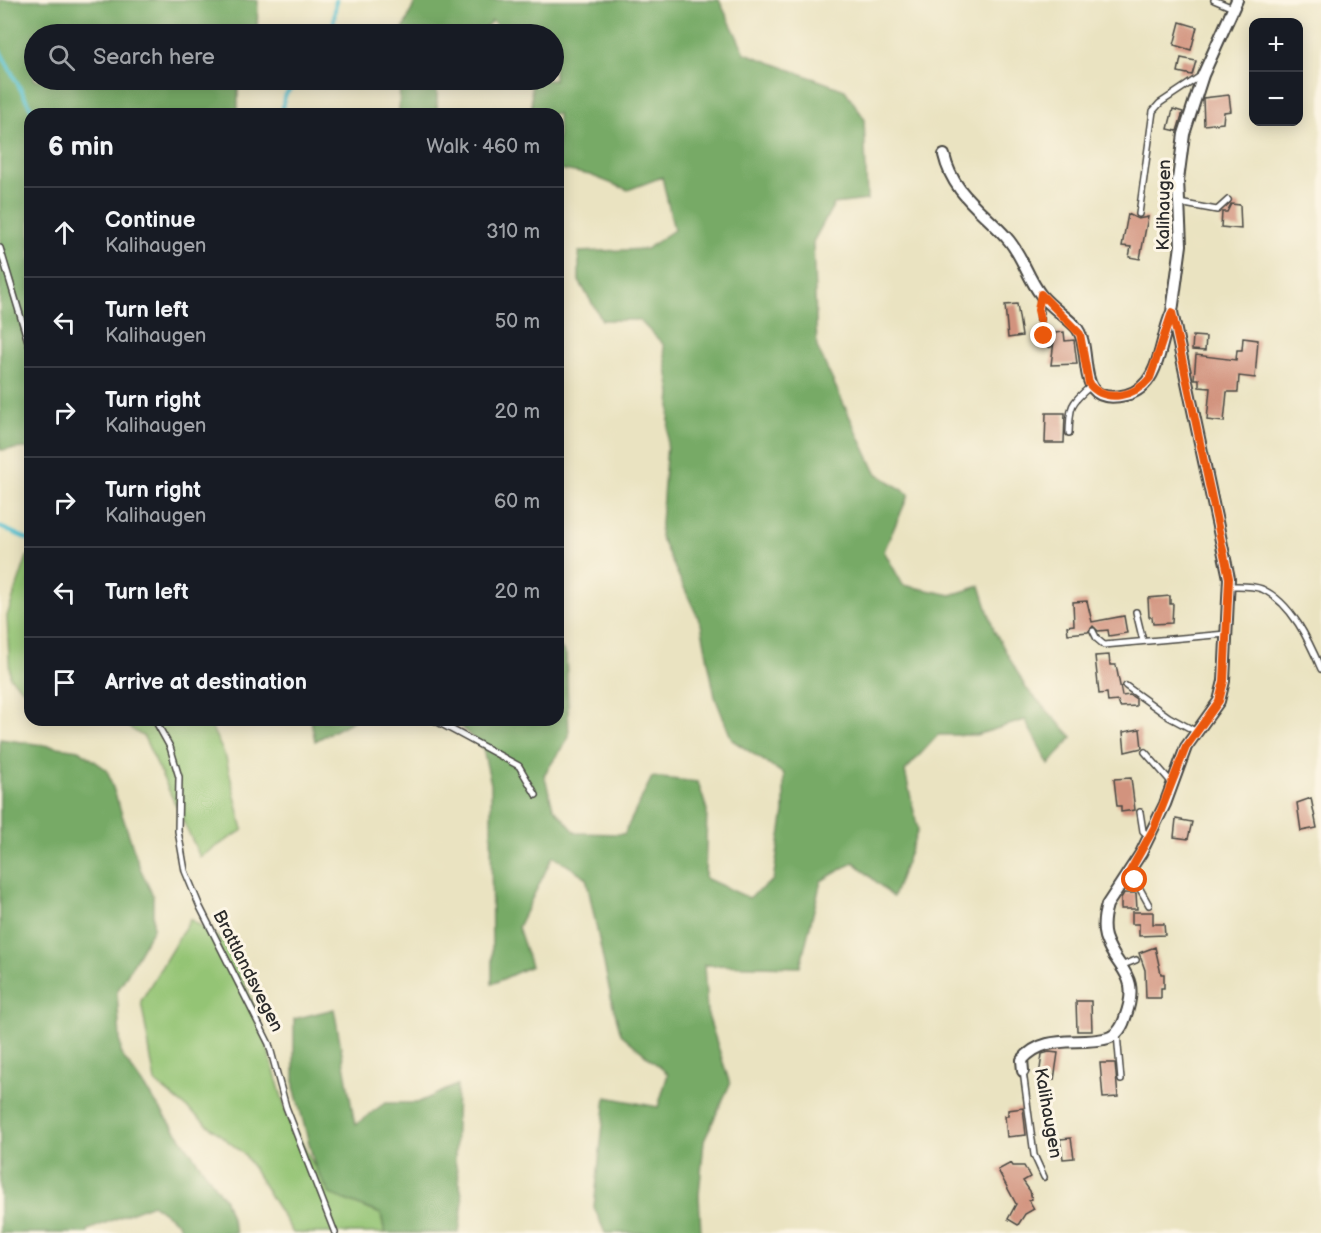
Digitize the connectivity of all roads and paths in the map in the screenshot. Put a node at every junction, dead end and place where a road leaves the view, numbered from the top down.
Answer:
1 (1214, 0) edge
2 (1235, 4) edge
3 (1203, 75) junction
4 (944, 155) dead end
5 (1228, 200) dead end
6 (1179, 203) junction
7 (1139, 214) dead end
8 (0, 249) edge
9 (1041, 294) junction
10 (1172, 312) junction
11 (24, 328) edge
12 (1050, 344) dead end
13 (1091, 386) junction
14 (1069, 433) dead end
15 (1229, 586) junction
16 (1136, 612) dead end
17 (1093, 631) dead end
18 (1226, 634) junction
19 (1143, 641) junction
20 (1321, 669) edge
21 (1126, 686) dead end
22 (158, 726) edge
23 (445, 726) edge
24 (1195, 731) junction
25 (1145, 752) dead end
26 (1172, 783) junction
27 (536, 795) dead end
28 (1140, 812) dead end
29 (1149, 837) junction
30 (1130, 871) junction
31 (1149, 905) dead end
32 (1136, 960) dead end
33 (1123, 965) junction
34 (1117, 1033) junction
35 (1023, 1071) joint
36 (1121, 1080) dead end
37 (1044, 1177) dead end
38 (335, 1233) edge

1 - 2 lane
2 - 3 street, Kalihaugen
3 - 6 street, Kalihaugen
3 - 7 lane
4 - 9 street
5 - 6 lane
6 - 10 street, Kalihaugen
8 - 11 lane
9 - 12 lane
9 - 13 street
10 - 13 street, Kalihaugen
10 - 15 street, Kalihaugen
13 - 14 lane
15 - 18 street, Kalihaugen
15 - 20 lane
16 - 19 lane
17 - 19 lane
18 - 19 lane
18 - 24 street, Kalihaugen
21 - 24 lane
22 - 38 lane, Brattlandsvegen
23 - 27 lane
24 - 26 street, Kalihaugen
25 - 26 lane
26 - 29 street, Kalihaugen
28 - 29 lane
29 - 30 street, Kalihaugen
30 - 31 lane
30 - 33 street, Kalihaugen
32 - 33 lane
33 - 34 street, Kalihaugen
34 - 35 street, Kalihaugen
34 - 36 lane
35 - 37 lane, Kalihaugen

